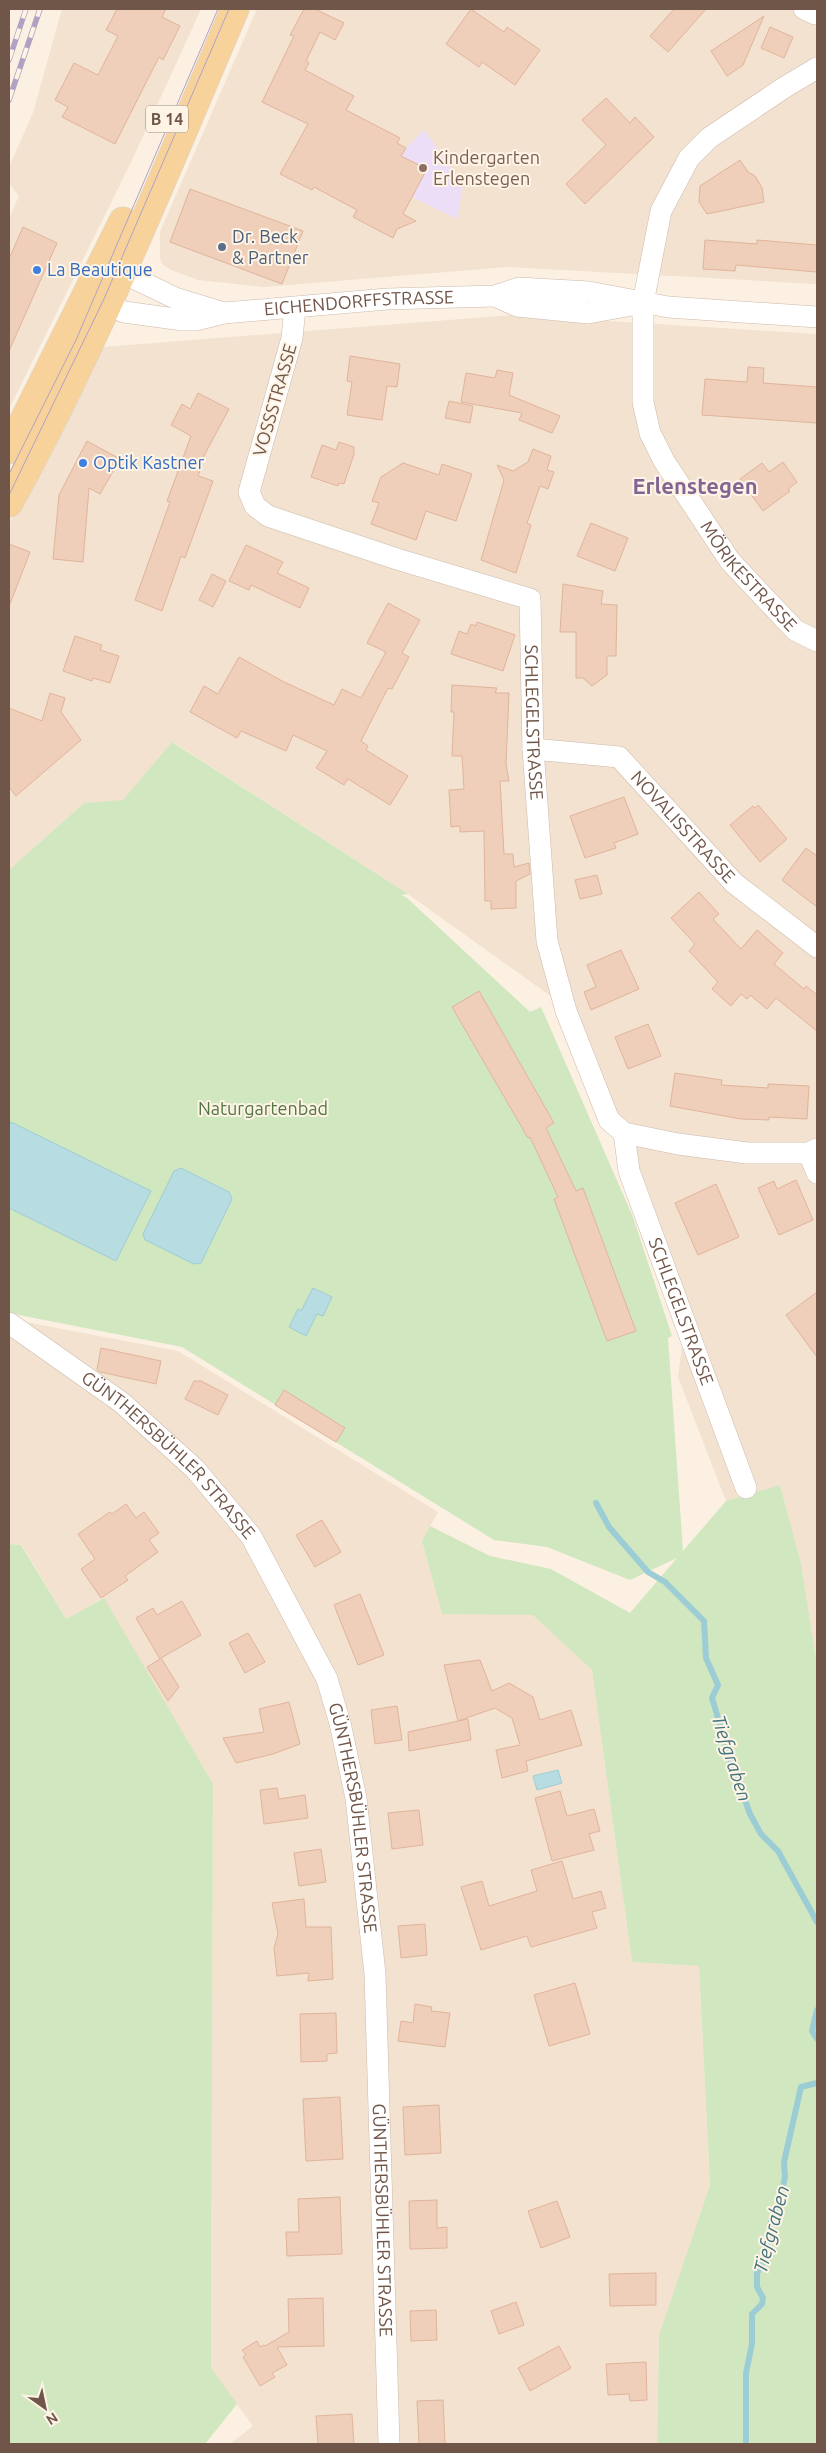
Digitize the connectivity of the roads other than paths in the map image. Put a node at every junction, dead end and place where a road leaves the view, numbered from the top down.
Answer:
1 (214, 9) edge
2 (235, 9) edge
3 (817, 68) edge
4 (121, 272) junction
5 (94, 278) junction
6 (643, 303) junction
7 (107, 304) junction
8 (295, 308) junction
9 (224, 313) junction
10 (817, 317) edge
11 (44, 410) junction
12 (9, 450) edge
13 (249, 492) joint
14 (9, 503) edge
15 (817, 641) edge
16 (533, 749) junction
17 (817, 947) edge
18 (624, 1133) junction
19 (813, 1151) edge
20 (817, 1173) edge
21 (9, 1324) edge
22 (746, 1488) dead end
23 (389, 2444) edge

1 - 5 main road, B 14
2 - 4 main road, B 14
3 - 6 street, MÖRIKESTRASSE
4 - 5 street
4 - 7 main road, B 14
4 - 9 street, EICHENDORFFSTRASSE
5 - 7 street
5 - 11 main road, B 14
6 - 8 street, EICHENDORFFSTRASSE
6 - 10 street, EICHENDORFFSTRASSE
6 - 15 street, MÖRIKESTRASSE
7 - 9 street, EICHENDORFFSTRASSE
7 - 11 main road, B 14
8 - 9 street, EICHENDORFFSTRASSE
8 - 13 street, VOSSSTRASSE
11 - 12 main road, B 14
11 - 14 main road, B 14
13 - 16 street, SCHLEGELSTRASSE
16 - 17 street, NOVALISSTRASSE
16 - 18 street, SCHLEGELSTRASSE
18 - 19 street
18 - 22 street, SCHLEGELSTRASSE
19 - 20 street
21 - 23 street, GÜNTHERSBÜHLER STRASSE

